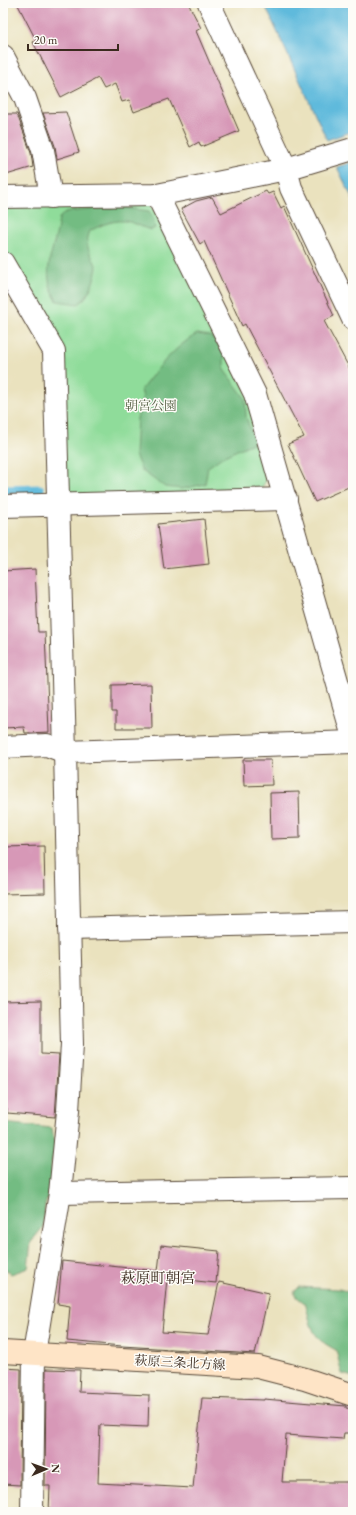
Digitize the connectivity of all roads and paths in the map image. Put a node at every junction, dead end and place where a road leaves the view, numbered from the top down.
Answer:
1 (209, 3) edge
2 (3, 56) edge
3 (353, 149) edge
4 (286, 169) junction
5 (156, 195) junction
6 (52, 196) junction
7 (3, 197) edge
8 (3, 263) edge
9 (353, 319) edge
10 (286, 499) junction
11 (57, 504) junction
12 (3, 506) edge
13 (353, 737) edge
14 (353, 742) edge
15 (3, 747) edge
16 (65, 752) junction
17 (353, 922) edge
18 (69, 929) junction
19 (353, 1188) edge
20 (60, 1192) junction
21 (3, 1352) edge
22 (34, 1354) junction
23 (353, 1395) edge
24 (32, 1512) edge

1 - 4 street
2 - 6 street
3 - 4 street
4 - 5 street
4 - 9 street
5 - 6 street
5 - 10 street
6 - 7 street
8 - 11 street
10 - 11 street
10 - 13 street
11 - 12 street
11 - 16 street
14 - 16 street
15 - 16 street
16 - 18 street
17 - 18 street
18 - 20 street
19 - 20 street
20 - 22 street
21 - 22 main road, 萩原三条北方線
22 - 23 main road, 萩原三条北方線
22 - 24 street

